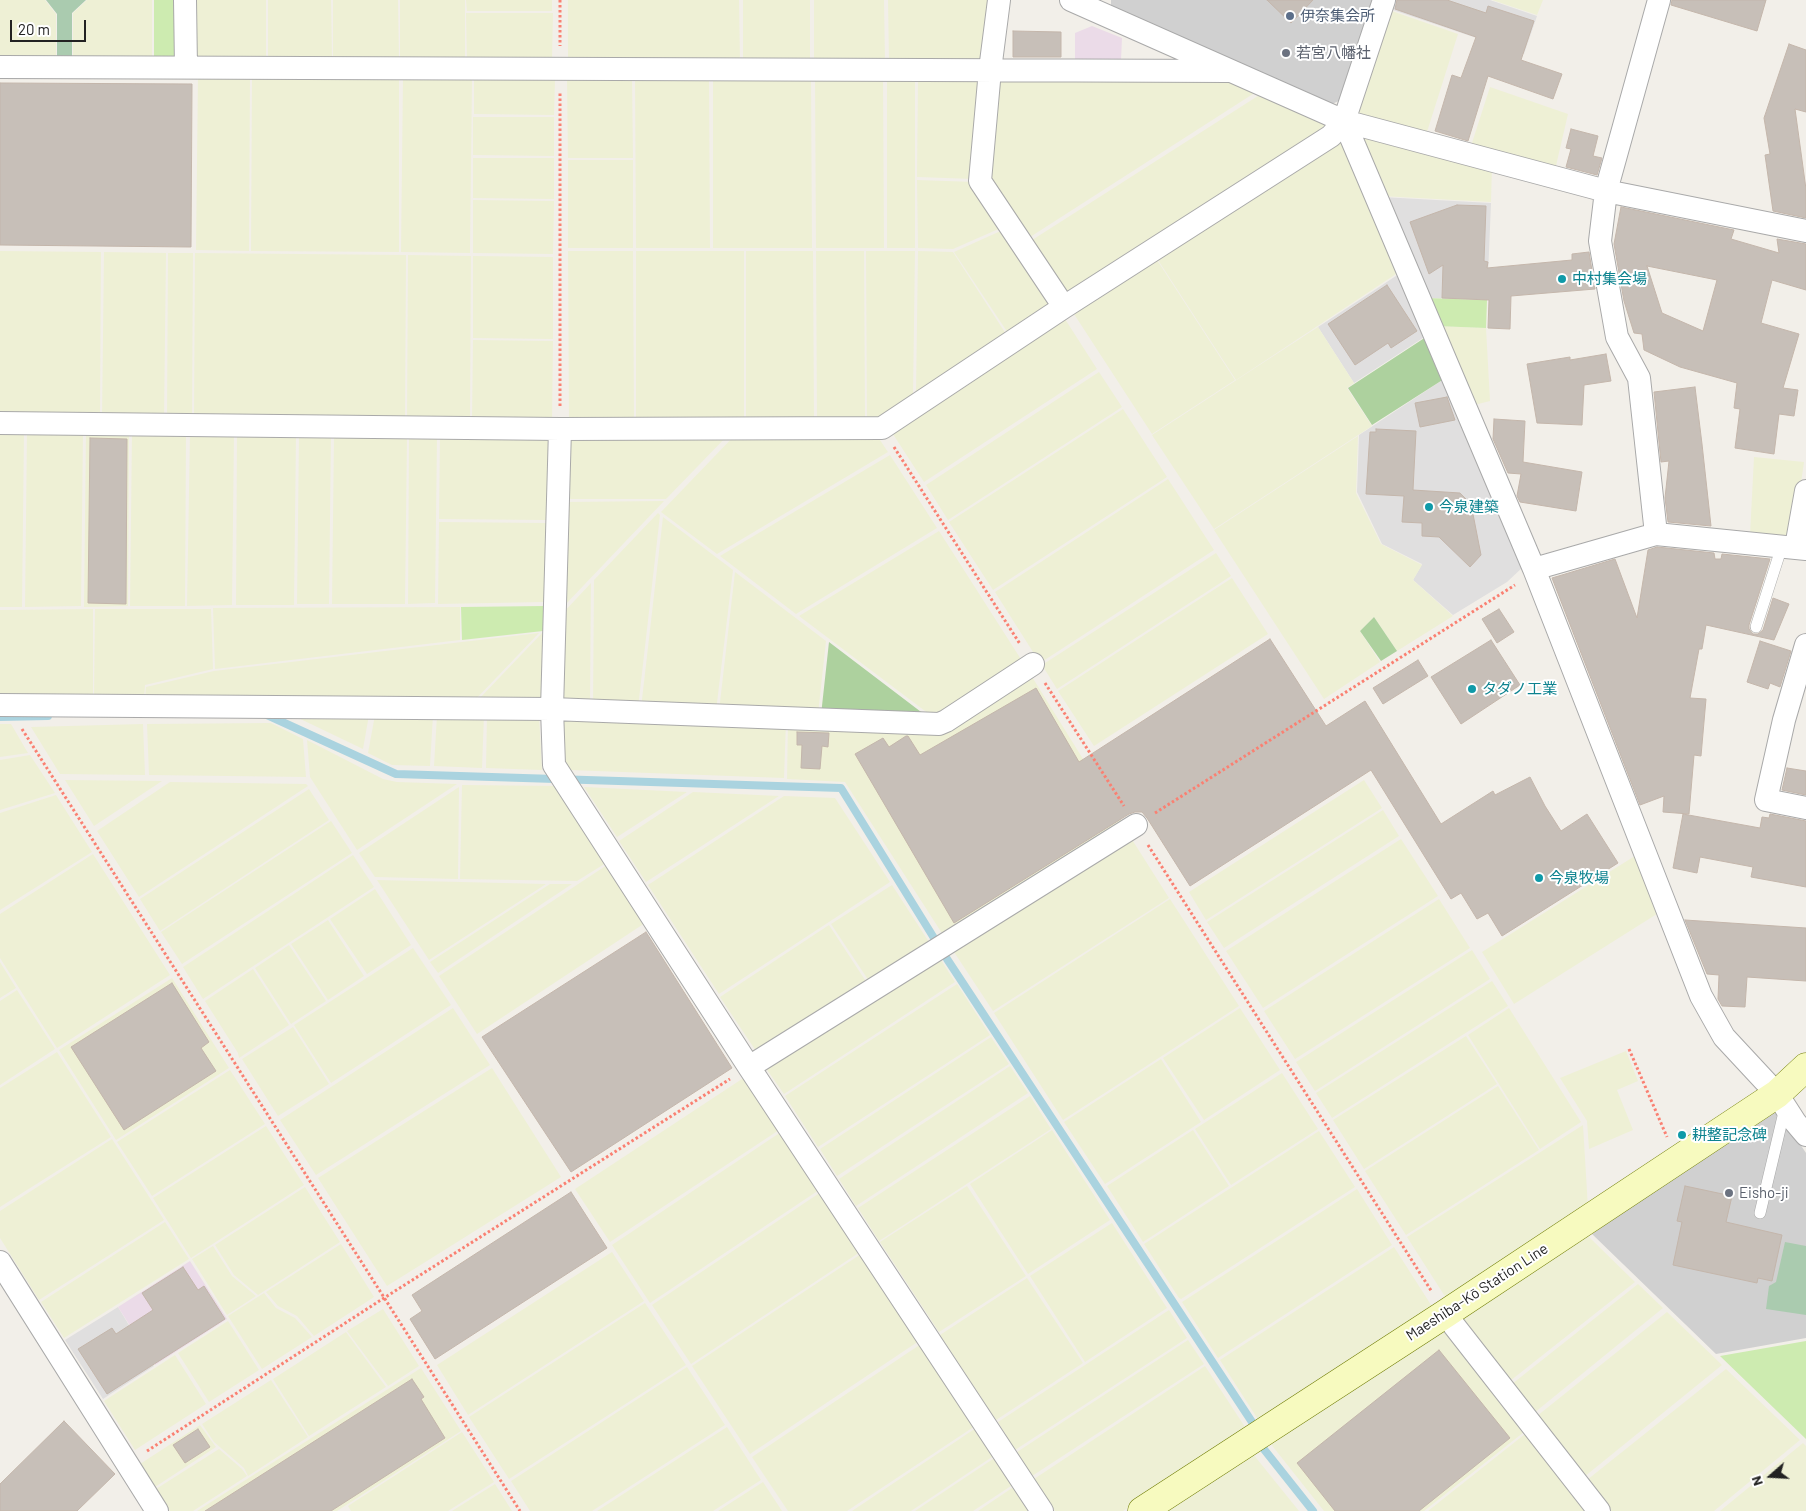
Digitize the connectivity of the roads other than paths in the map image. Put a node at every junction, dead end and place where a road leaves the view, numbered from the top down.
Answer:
1 (185, 0) edge
2 (999, 0) edge
3 (1071, 0) edge
4 (1384, 0) edge
5 (1659, 0) edge
6 (0, 67) edge
7 (186, 67) junction
8 (990, 70) junction
9 (1230, 71) junction
10 (1344, 121) junction
11 (1606, 191) junction
12 (1806, 231) edge
13 (1064, 307) junction
14 (0, 423) edge
15 (560, 429) junction
16 (1806, 491) edge
17 (1656, 534) junction
18 (1795, 547) edge
19 (1534, 568) junction
20 (1756, 627) dead end
21 (1806, 645) edge
22 (1033, 664) road end
23 (7, 705) edge
24 (552, 709) junction
25 (1806, 808) edge
26 (1136, 825) road end
27 (749, 1067) junction
28 (1806, 1067) edge
29 (1781, 1101) junction
30 (1806, 1135) edge
31 (1760, 1213) dead end
32 (0, 1262) edge
33 (1445, 1314) junction
34 (157, 1511) edge
35 (1042, 1511) edge
36 (1142, 1511) edge
37 (1599, 1511) edge

1 - 7 street
2 - 8 street
3 - 9 street
4 - 10 street
5 - 11 street
6 - 7 street
7 - 8 street
8 - 9 street
8 - 13 street
9 - 10 street
10 - 11 street
10 - 13 street
10 - 19 street
11 - 12 street
11 - 17 street
13 - 15 street
14 - 15 street
15 - 24 street
16 - 18 street
17 - 18 street
17 - 19 street
18 - 20 lane
19 - 29 street
21 - 25 street
22 - 24 street
23 - 24 street
24 - 27 street
26 - 27 street
27 - 35 street
28 - 29 main road, Maeshiba-Kō Station Line
29 - 30 street
29 - 31 lane
29 - 33 main road, Maeshiba-Kō Station Line
32 - 34 street
33 - 36 main road, Maeshiba-Kō Station Line
33 - 37 street

